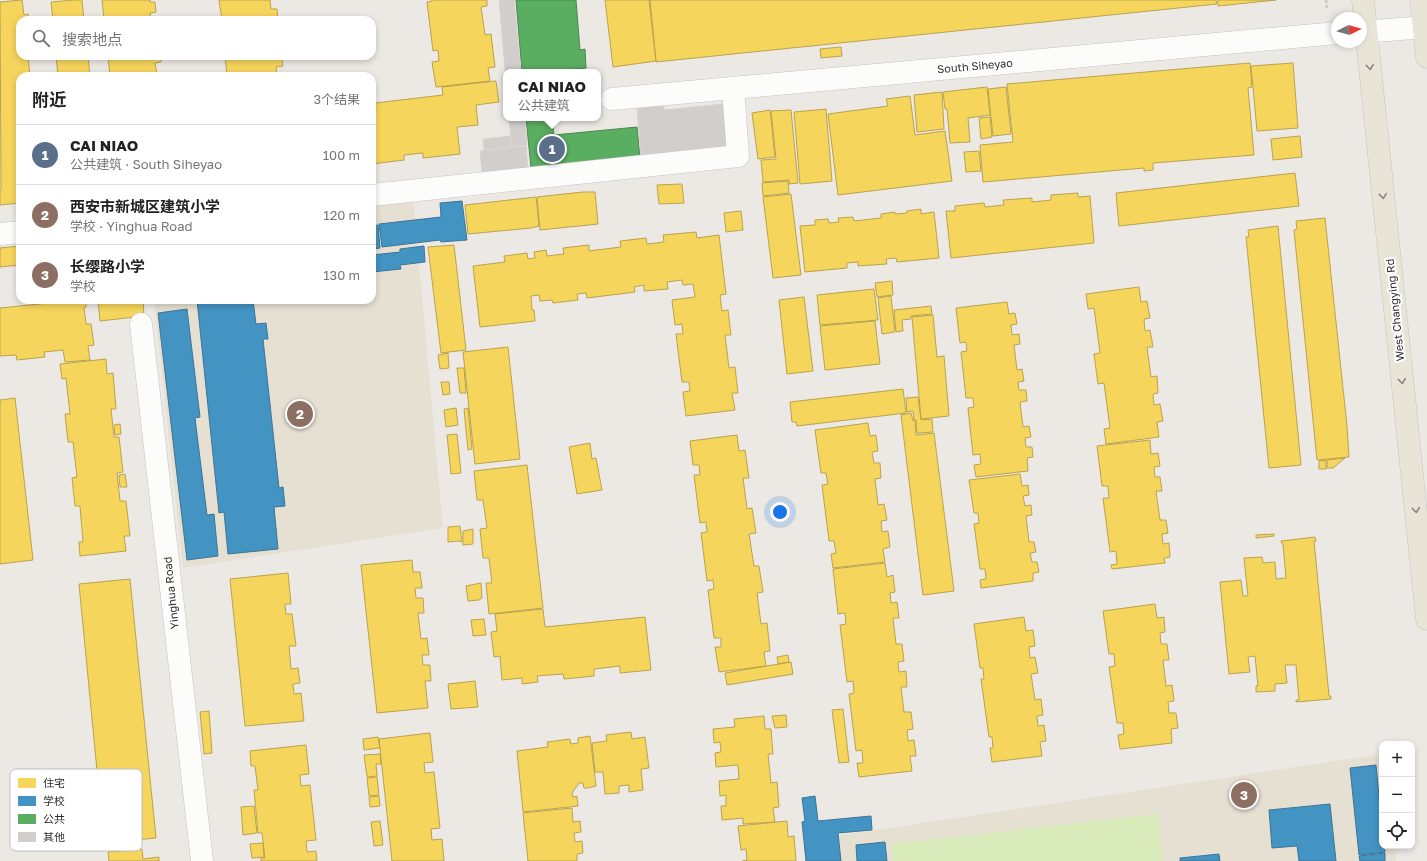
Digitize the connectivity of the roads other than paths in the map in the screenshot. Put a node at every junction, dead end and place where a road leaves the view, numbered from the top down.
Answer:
1 (1363, 0) edge
2 (1421, 0) edge
3 (1363, 12) edge
4 (1425, 28) edge
5 (1367, 32) edge
6 (1331, 34) edge
7 (1366, 48) edge
8 (1427, 57) edge
9 (733, 88) junction
10 (612, 99) dead end
11 (376, 195) edge
12 (16, 232) edge
13 (0, 234) edge
14 (141, 324) dead end
15 (1427, 619) edge
16 (202, 861) edge

1 - 3 main road, West Changying Rd
2 - 4 main road
4 - 5 street
4 - 8 main road
6 - 9 street, South Siheyao
7 -> 15 main road, West Changying Rd
9 - 10 street, South Siheyao
9 - 11 street
12 - 13 street
14 - 16 street, Yinghua Road

